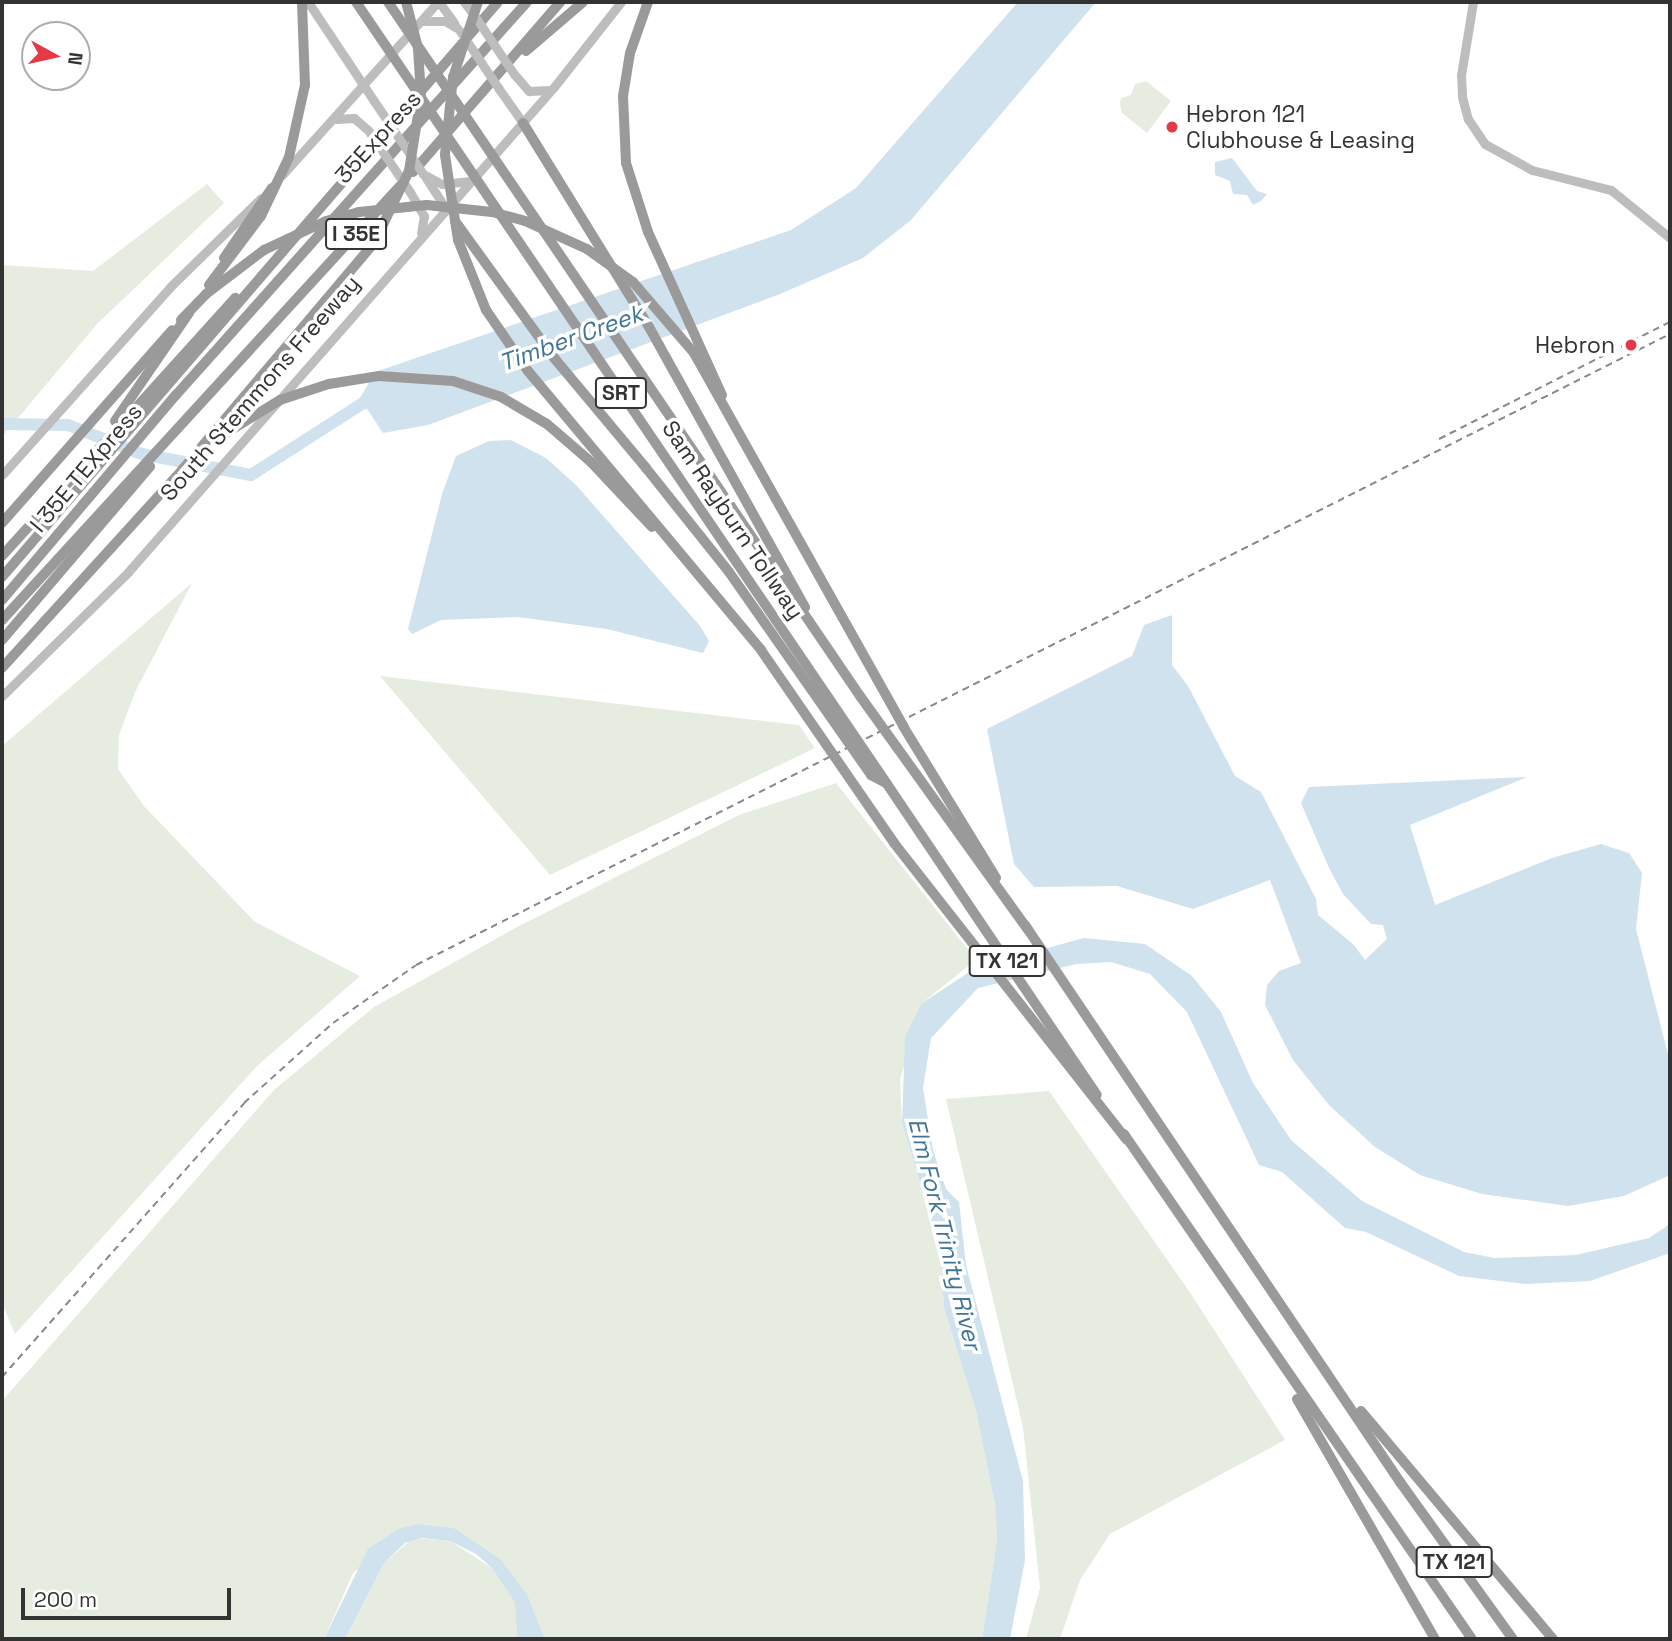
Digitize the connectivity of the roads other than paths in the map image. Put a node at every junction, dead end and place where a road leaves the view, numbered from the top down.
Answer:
1 (302, 2) edge
2 (308, 2) edge
3 (356, 2) edge
4 (388, 2) edge
5 (406, 2) edge
6 (439, 2) edge
7 (464, 2) edge
8 (478, 2) edge
9 (498, 2) edge
10 (527, 2) edge
11 (560, 2) edge
12 (583, 2) edge
13 (621, 2) edge
14 (648, 2) edge
15 (1473, 2) edge
16 (421, 22) junction
17 (458, 30) junction
18 (512, 61) junction
19 (364, 87) junction
20 (555, 87) junction
21 (335, 120) junction
22 (523, 123) junction
23 (423, 174) junction
24 (471, 181) junction
25 (275, 183) junction
26 (446, 209) junction
27 (420, 238) junction
28 (1670, 238) edge
29 (181, 320) junction
30 (155, 386) junction
31 (176, 395) joint
32 (725, 404) junction
33 (182, 470) junction
34 (2, 475) edge
35 (87, 489) junction
36 (113, 503) junction
37 (2, 523) edge
38 (2, 556) edge
39 (2, 577) edge
40 (701, 579) junction
41 (2, 600) edge
42 (2, 620) edge
43 (2, 640) edge
44 (832, 655) junction
45 (2, 668) edge
46 (2, 696) edge
47 (887, 784) junction
48 (1029, 931) junction
49 (1127, 1140) junction
50 (1263, 1339) junction
51 (1321, 1360) junction
52 (1435, 1639) edge
53 (1472, 1639) edge
54 (1513, 1639) edge
55 (1553, 1639) edge

1 - 29 highway, bridge
2 - 19 main road
3 - 47 highway, Sam Rayburn Tollway / SRT, bridge
4 - 44 highway, Sam Rayburn Tollway / SRT, bridge
5 - 33 highway, bridge
6 - 16 main road
6 - 17 main road
7 - 20 main road, bridge
8 - 40 highway, bridge
9 - 30 highway, I 35E
10 - 31 highway, 35Express
11 - 18 highway, South Stemmons Freeway / I 35E
12 - 18 highway
13 - 20 main road, South Stemmons Freeway
14 - 32 highway, bridge
15 - 28 main road
16 - 17 main road
16 - 19 main road
17 - 22 main road, bridge
18 - 36 highway, South Stemmons Freeway / I 35E
19 - 21 main road
19 - 23 main road, bridge
20 - 22 main road, South Stemmons Freeway
21 - 25 main road
21 - 27 main road, bridge
22 - 24 main road, South Stemmons Freeway
22 - 44 highway, bridge
23 - 24 main road
23 - 26 main road
24 - 26 main road, South Stemmons Freeway
25 - 30 highway
25 - 34 main road
26 - 27 main road, South Stemmons Freeway
26 - 47 highway, bridge
27 - 46 main road, South Stemmons Freeway
29 - 32 highway, bridge
29 - 37 highway
30 - 35 highway, I 35E
30 - 38 highway
31 - 35 highway, I 35E TEXpress
32 - 48 highway, bridge
33 - 40 highway, bridge
33 - 45 highway
35 - 39 highway, I 35E
35 - 41 highway, I 35E TEXpress
36 - 42 highway, South Stemmons Freeway / I 35E
36 - 43 highway
40 - 49 highway, bridge
44 - 48 highway, TX 121, bridge
47 - 49 highway, TX 121, bridge
48 - 51 highway, TX 121
49 - 50 highway, TX 121
50 - 52 highway
50 - 53 highway, TX 121
51 - 54 highway, TX 121
51 - 55 highway

